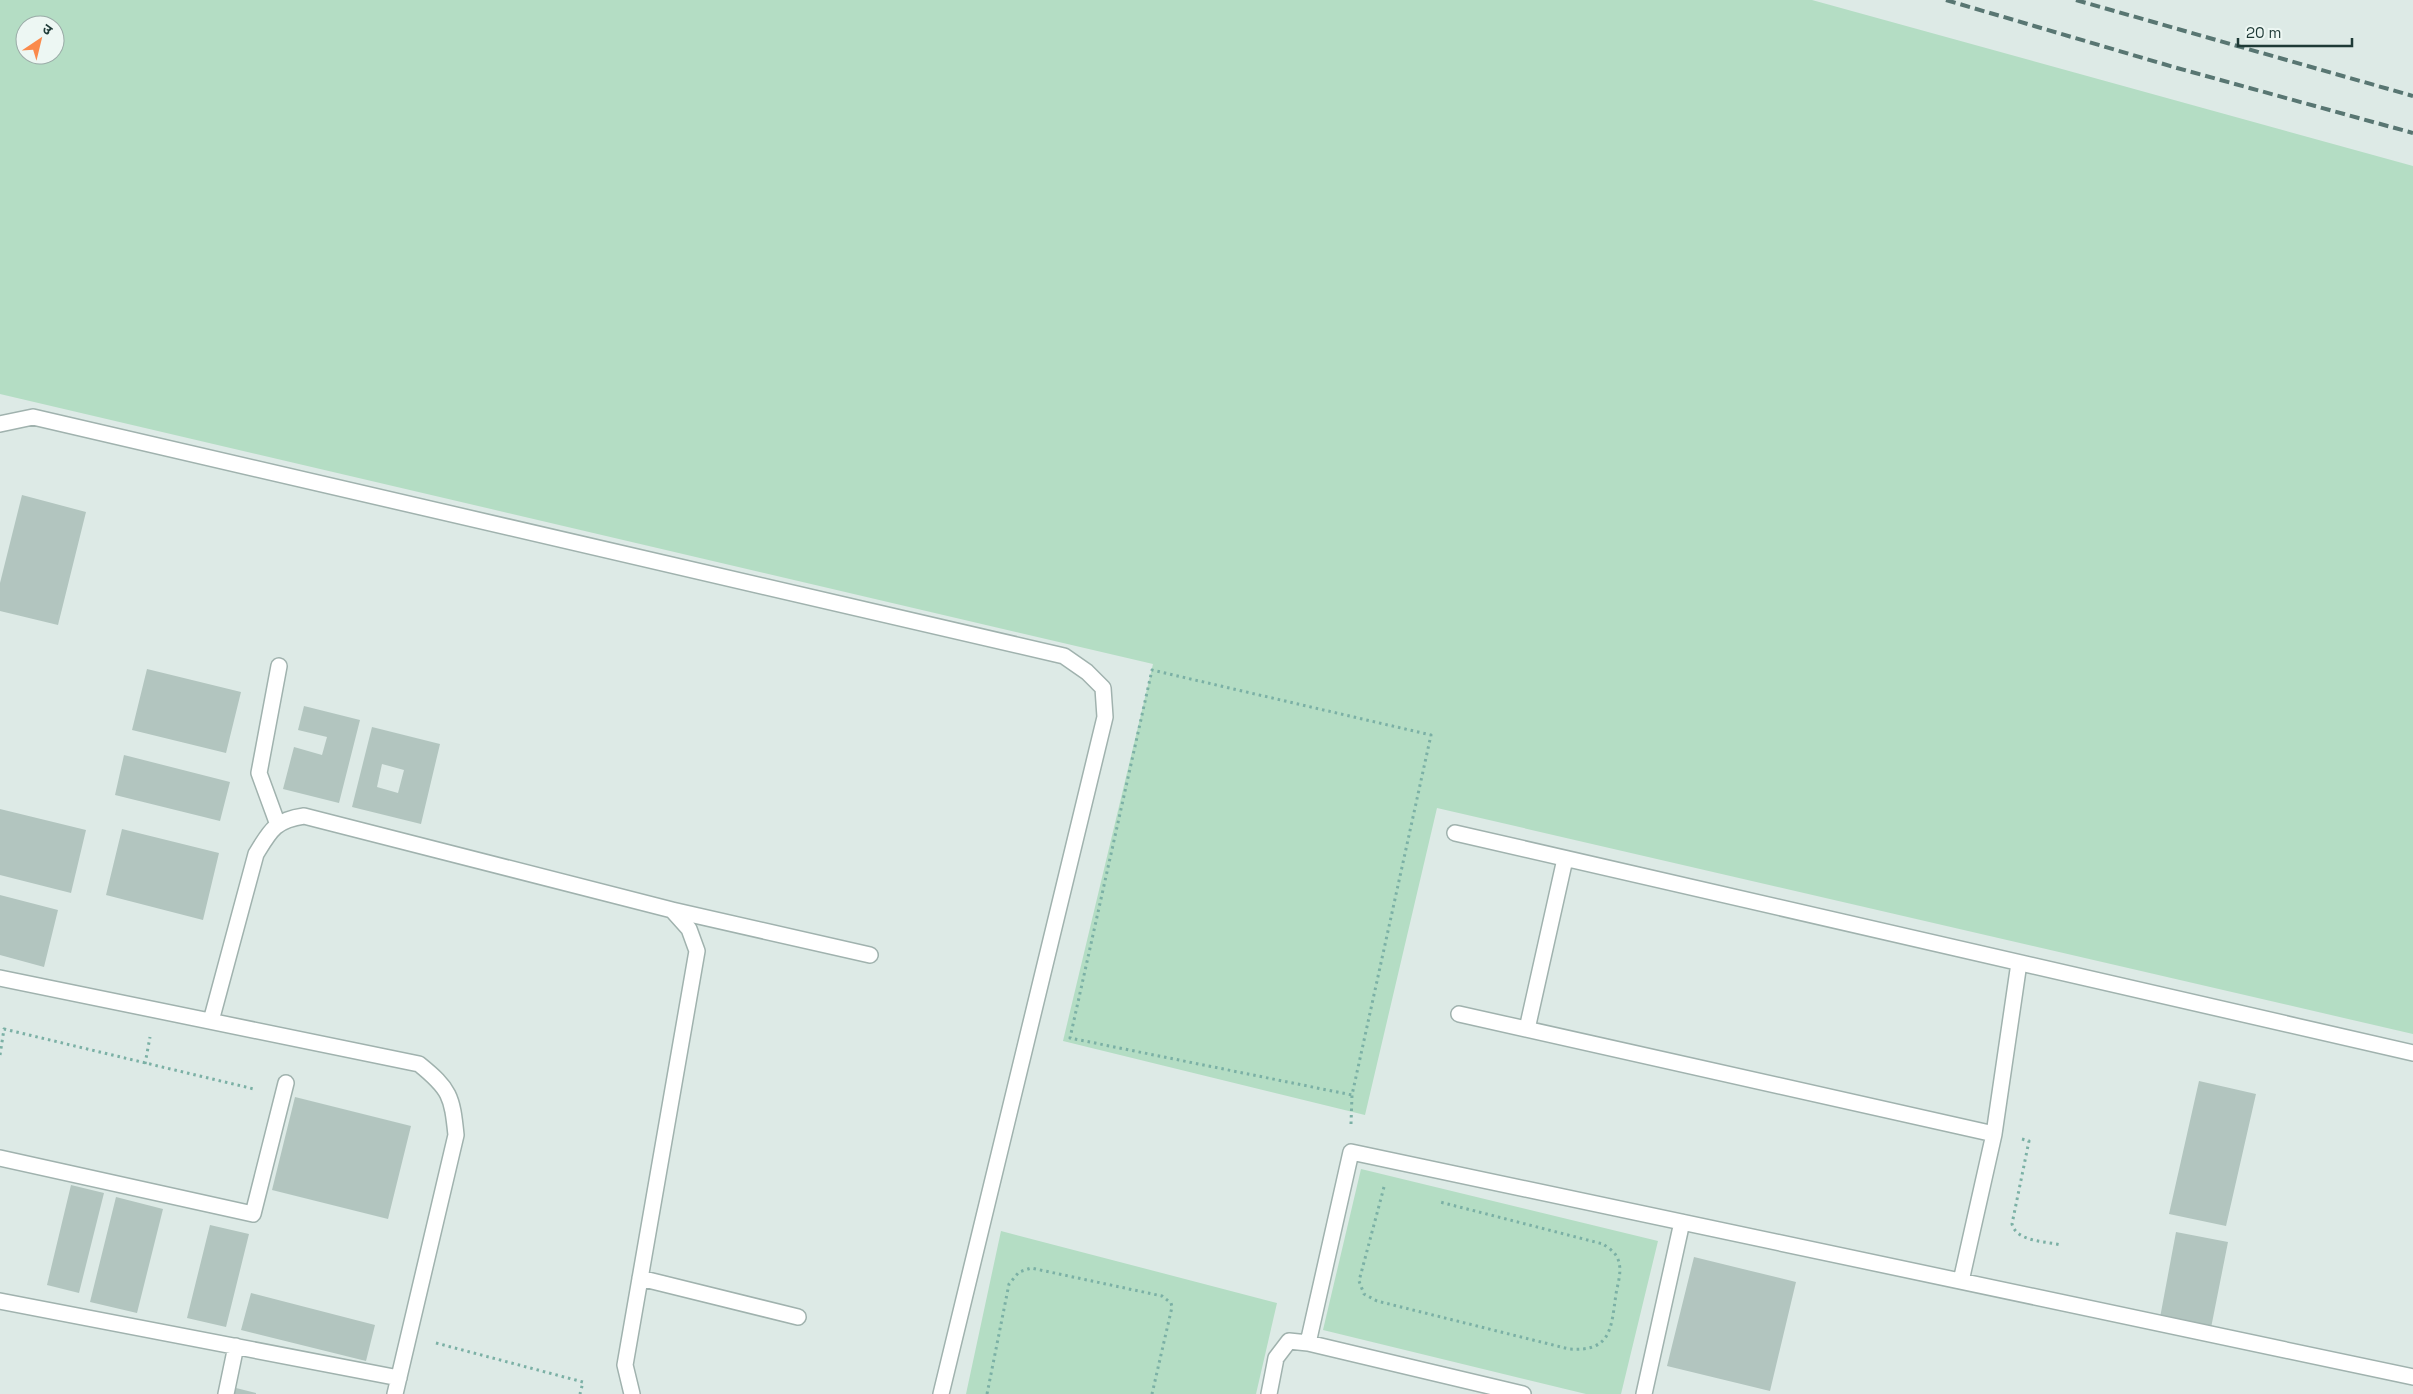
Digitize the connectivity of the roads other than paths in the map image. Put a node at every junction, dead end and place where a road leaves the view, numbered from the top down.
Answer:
1 (0, 424) edge
2 (279, 666) dead end
3 (278, 825) junction
4 (1455, 833) dead end
5 (1565, 859) junction
6 (672, 910) junction
7 (870, 955) dead end
8 (2019, 963) junction
9 (0, 978) edge
10 (1459, 1014) dead end
11 (211, 1021) junction
12 (1527, 1029) junction
13 (2413, 1053) edge
14 (286, 1083) dead end
15 (1994, 1134) junction
16 (0, 1158) edge
17 (1682, 1222) junction
18 (640, 1278) junction
19 (1961, 1281) junction
20 (0, 1301) edge
21 (798, 1317) dead end
22 (1308, 1343) junction
23 (236, 1346) junction
24 (2413, 1377) edge
25 (399, 1378) junction
26 (226, 1394) edge
27 (395, 1394) edge
28 (632, 1394) edge
29 (941, 1394) edge
30 (1269, 1394) edge
31 (1523, 1394) edge
32 (1644, 1394) edge

1 - 29 street
2 - 3 street
3 - 6 street
3 - 11 street
4 - 5 street
5 - 8 street
5 - 12 street
6 - 7 street
6 - 18 street
8 - 13 street
8 - 15 street
9 - 11 street
10 - 12 street
11 - 25 street
12 - 15 street
14 - 16 street
15 - 19 street
17 - 19 street
17 - 22 street
17 - 32 street
18 - 21 street
18 - 28 street
19 - 24 street
20 - 23 street
22 - 30 street
22 - 31 street
23 - 25 street
23 - 26 street
25 - 27 street

